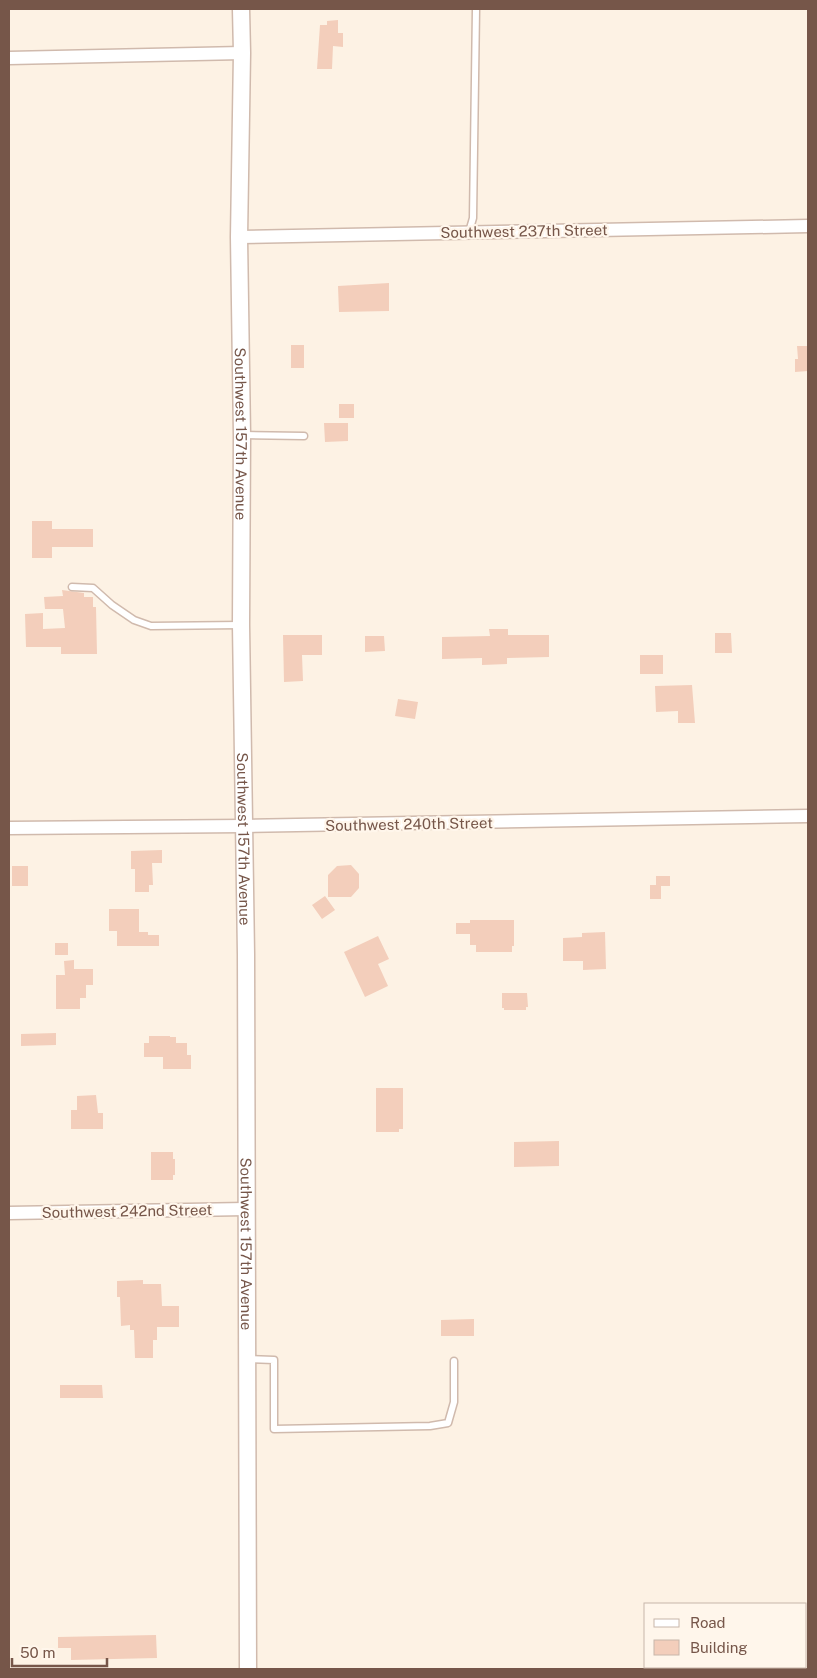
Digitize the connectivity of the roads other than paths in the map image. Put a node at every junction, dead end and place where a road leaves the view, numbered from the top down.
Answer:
1 (241, 9) edge
2 (476, 9) edge
3 (242, 53) junction
4 (9, 58) edge
5 (808, 226) edge
6 (469, 232) junction
7 (239, 237) junction
8 (242, 435) junction
9 (304, 436) dead end
10 (72, 587) dead end
11 (241, 625) junction
12 (808, 816) edge
13 (243, 826) junction
14 (9, 828) edge
15 (246, 1209) junction
16 (9, 1213) edge
17 (246, 1359) junction
18 (454, 1361) dead end
19 (248, 1669) edge

1 - 3 street, Southwest 157th Avenue
2 - 6 lane
3 - 4 street
3 - 7 street, Southwest 157th Avenue
5 - 6 street, Southwest 237th Street
6 - 7 street, Southwest 237th Street
7 - 8 street, Southwest 157th Avenue
8 - 9 lane
8 - 11 street, Southwest 157th Avenue
10 - 11 lane
11 - 13 street, Southwest 157th Avenue
12 - 13 street, Southwest 240th Street
13 - 14 street, Southwest 240th Street
13 - 15 street, Southwest 157th Avenue
15 - 16 street, Southwest 242nd Street
15 - 17 street, Southwest 157th Avenue
17 - 18 lane
17 - 19 street, Southwest 157th Avenue

